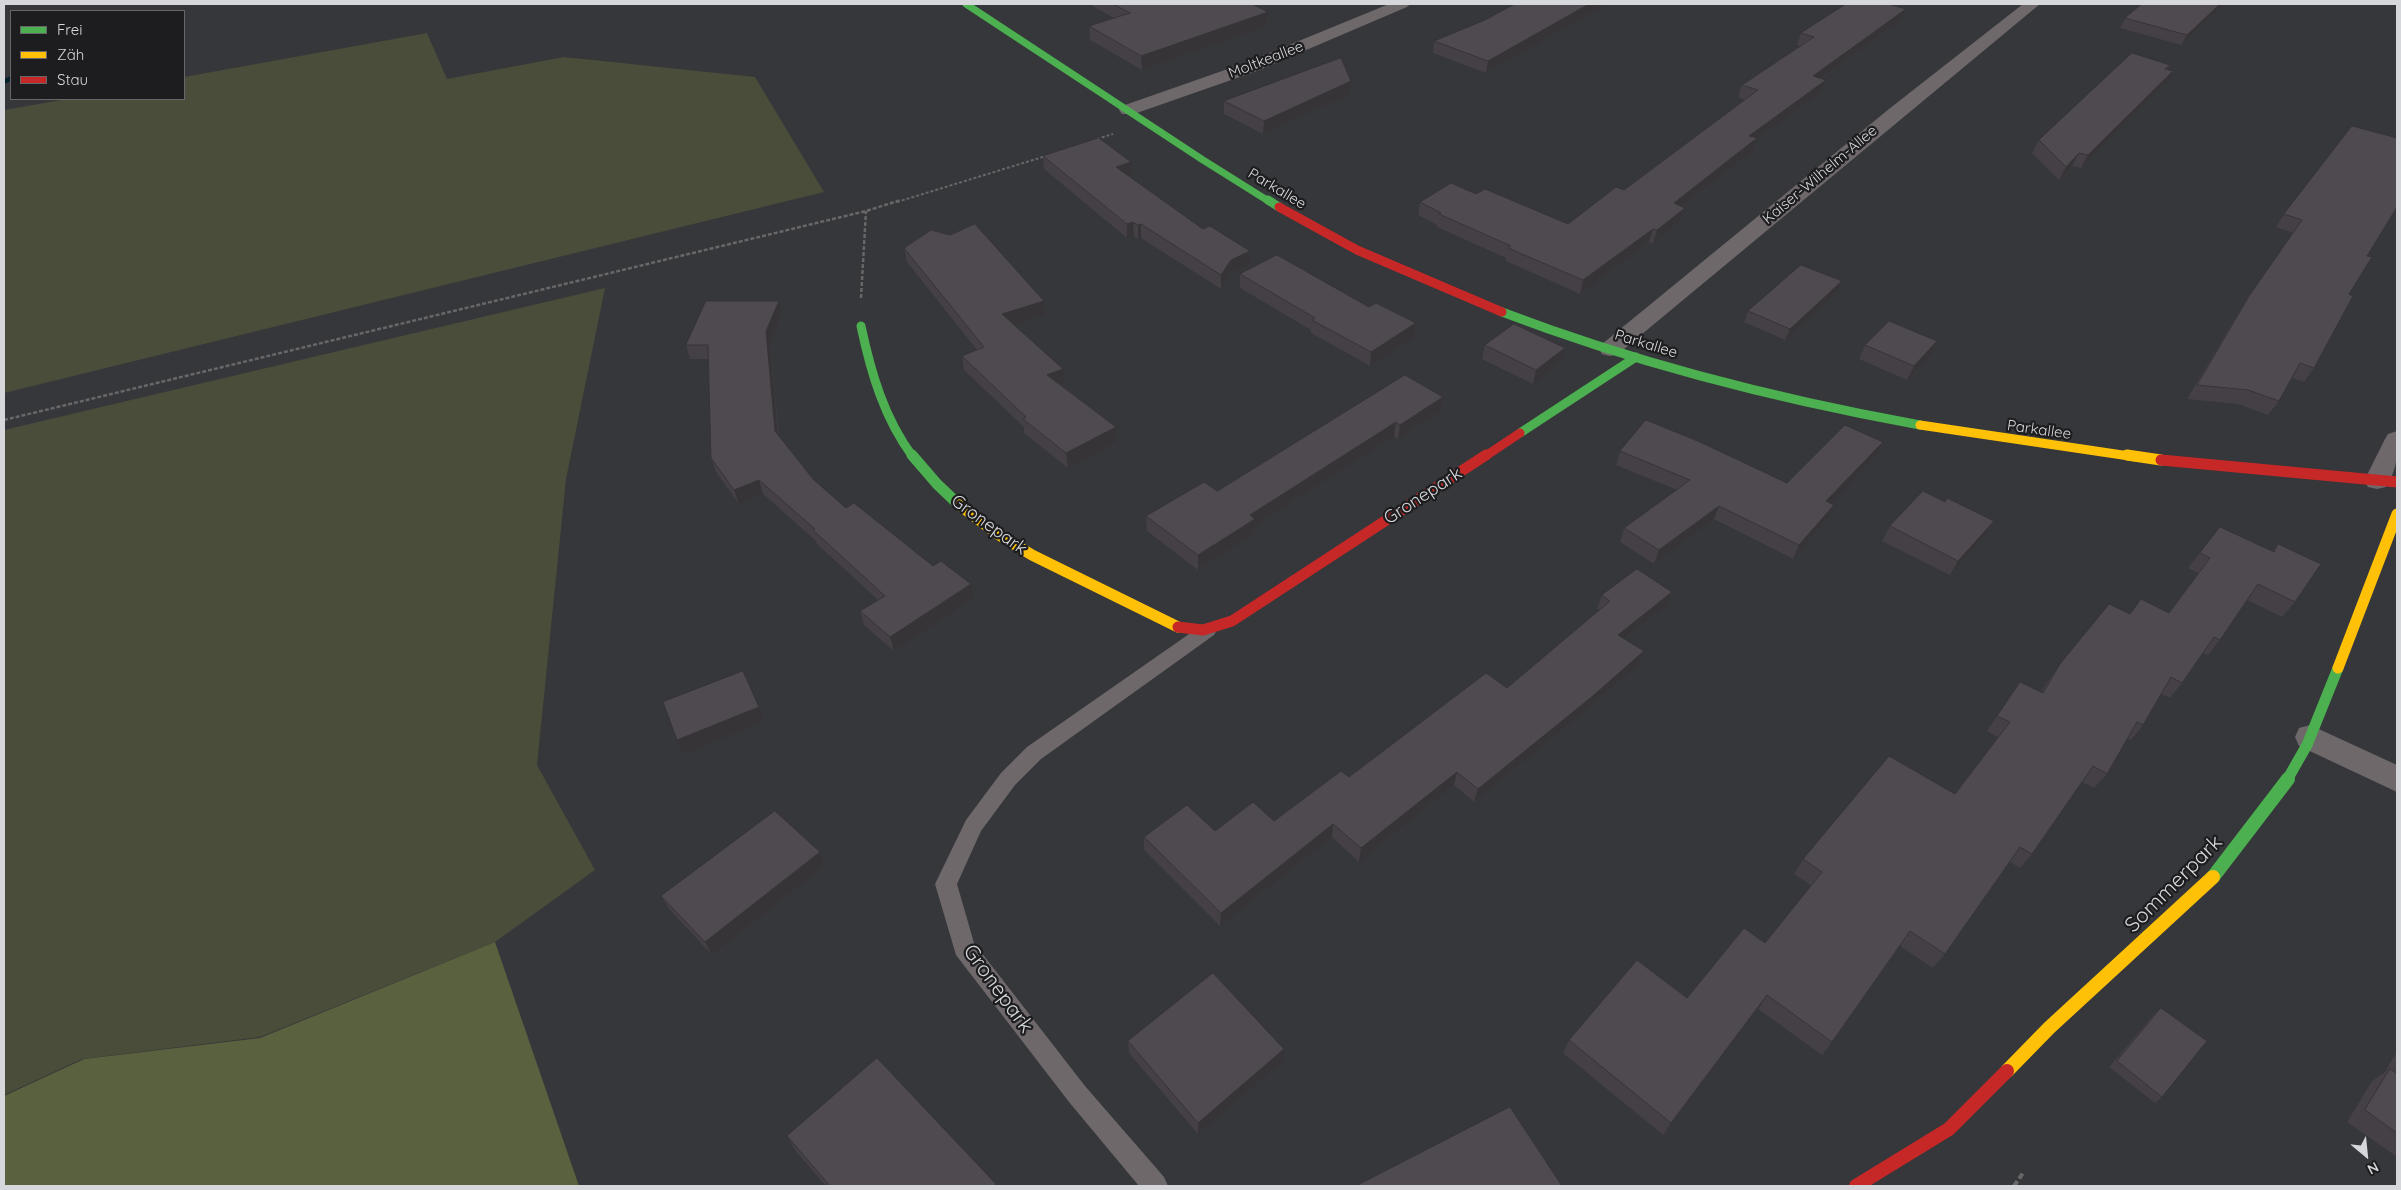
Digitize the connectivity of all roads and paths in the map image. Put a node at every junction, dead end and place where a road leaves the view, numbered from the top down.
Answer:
1 (966, 4) edge
2 (1402, 4) edge
3 (2032, 4) edge
4 (1128, 110) junction
5 (1146, 123) junction
6 (1090, 142) edge
7 (1052, 154) edge
8 (866, 211) junction
9 (861, 326) joint
10 (1610, 349) junction
11 (1636, 357) junction
12 (4, 420) edge
13 (2397, 439) edge
14 (2387, 481) edge
15 (2397, 514) edge
16 (1208, 630) junction
17 (2310, 737) junction
18 (2397, 779) edge
19 (2023, 1173) dead end
20 (1155, 1186) edge
21 (1856, 1186) edge
22 (2014, 1186) edge

1 - 4 street, Parkallee
2 - 4 street, Moltkeallee
3 - 10 street, Kaiser-Wilhelm-Allee
4 - 5 street, Parkallee
5 - 6 path
5 - 10 street, Parkallee
7 - 8 path
8 - 9 path
8 - 12 path
9 - 16 street, Gronepark
10 - 11 street, Parkallee
11 - 14 street, Parkallee
11 - 16 street, Gronepark
13 - 14 street
15 - 17 street, Sommerpark
16 - 20 lane, Gronepark
17 - 18 street
17 - 21 street, Sommerpark
19 - 22 path

